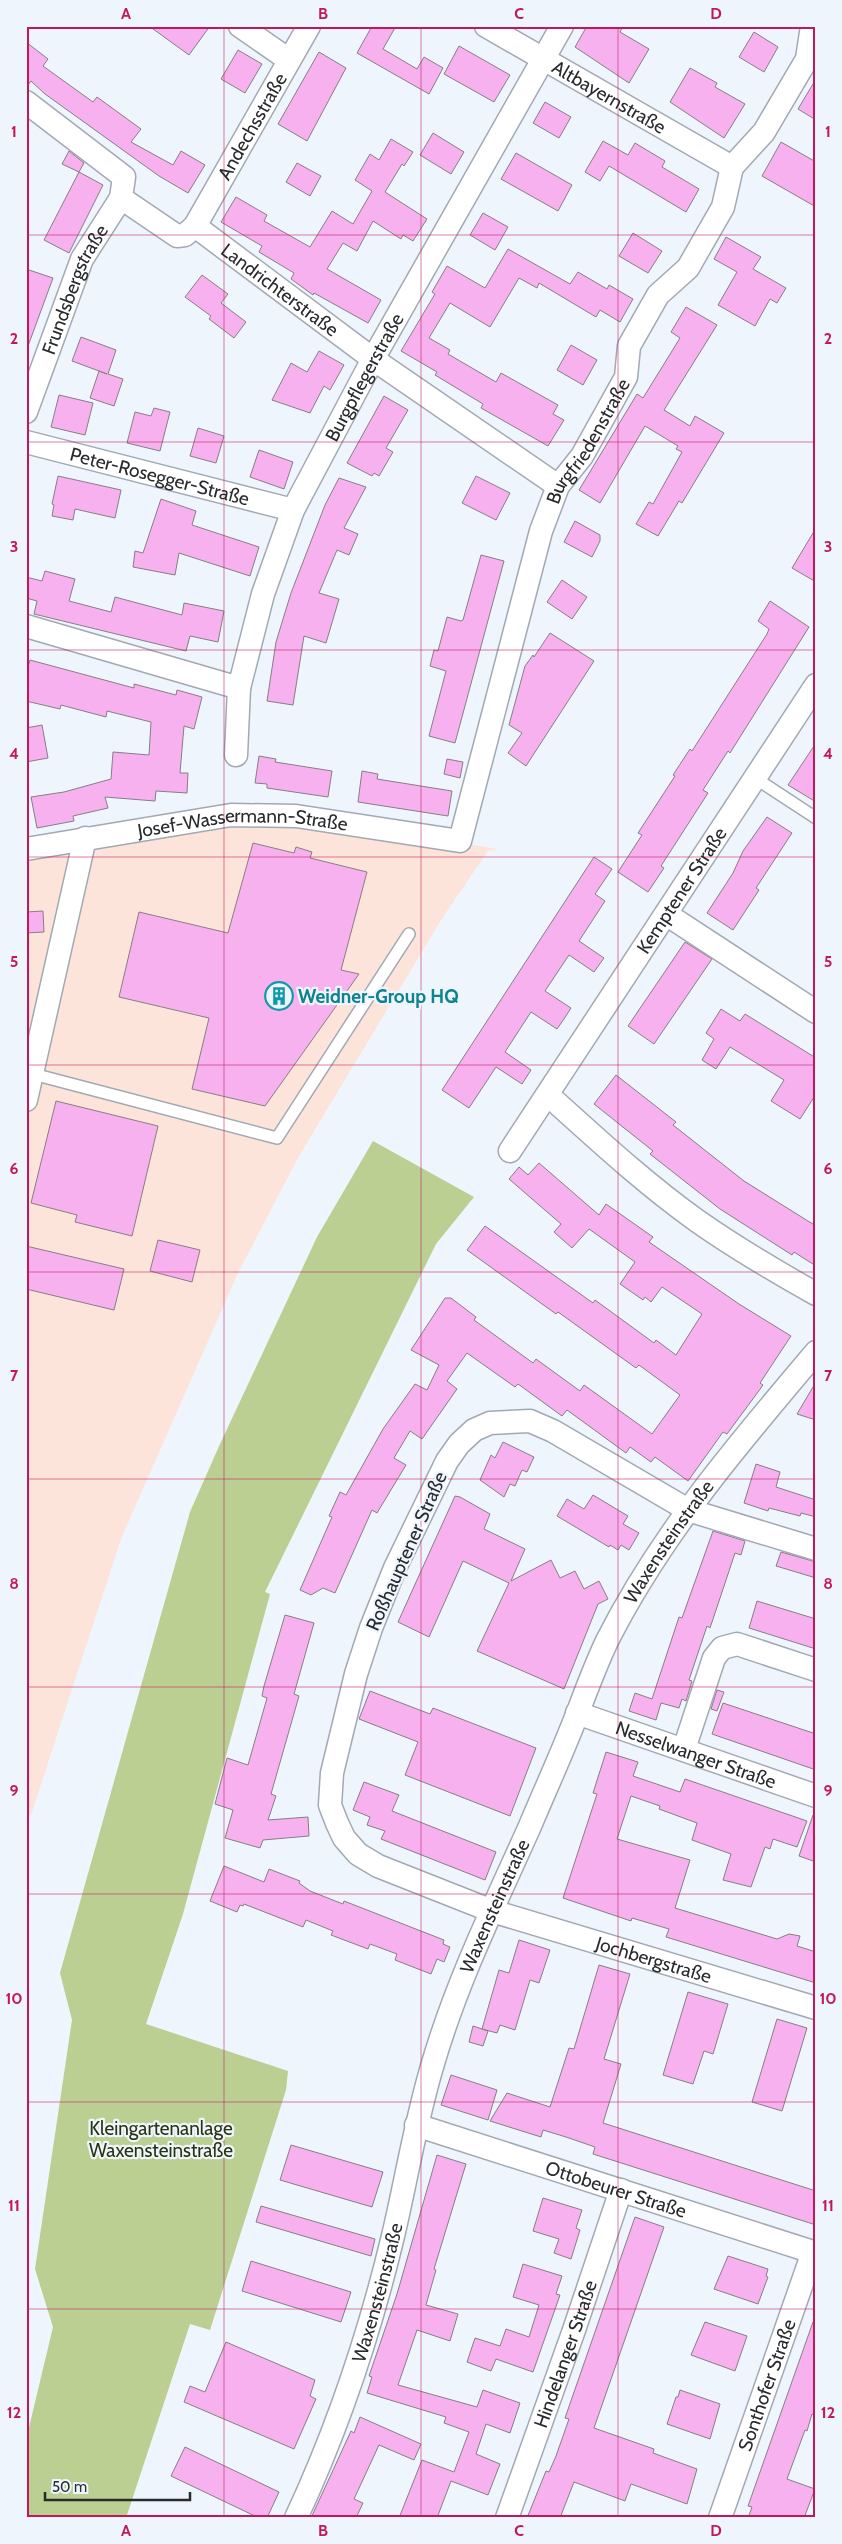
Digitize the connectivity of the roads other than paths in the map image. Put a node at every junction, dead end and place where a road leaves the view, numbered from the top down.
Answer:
1 (240, 26) edge
2 (308, 26) edge
3 (486, 26) edge
4 (562, 26) edge
5 (812, 26) edge
6 (544, 59) junction
7 (289, 60) junction
8 (26, 102) edge
9 (732, 167) junction
10 (122, 198) junction
11 (195, 226) junction
12 (373, 359) junction
13 (26, 412) edge
14 (26, 442) edge
15 (558, 486) junction
16 (293, 510) junction
17 (26, 626) edge
18 (816, 685) edge
19 (239, 688) junction
20 (236, 755) dead end
21 (755, 778) junction
22 (816, 818) edge
23 (85, 838) junction
24 (460, 841) joint
25 (26, 849) edge
26 (666, 914) junction
27 (409, 934) dead end
28 (816, 1012) edge
29 (33, 1074) junction
30 (548, 1095) junction
31 (26, 1100) edge
32 (510, 1151) dead end
33 (816, 1294) edge
34 (816, 1352) edge
35 (688, 1510) junction
36 (816, 1549) edge
37 (816, 1670) edge
38 (578, 1713) junction
39 (684, 1749) junction
40 (816, 1796) edge
41 (492, 1911) junction
42 (816, 2008) edge
43 (416, 2125) junction
44 (621, 2190) junction
45 (814, 2252) edge
46 (296, 2518) edge
47 (507, 2518) edge
48 (720, 2518) edge

1 - 7 street
2 - 7 street, Andechsstraße
3 - 6 street, Altbayernstraße
4 - 6 street, Burgpflegerstraße
5 - 9 street, Burgfriedenstraße
6 - 9 street, Altbayernstraße
6 - 12 street, Burgpflegerstraße
7 - 11 street, Andechsstraße
8 - 10 street
9 - 15 street, Burgfriedenstraße
10 - 11 street
10 - 13 street, Frundsbergstraße
11 - 12 street, Landrichterstraße
12 - 15 street, Landrichterstraße
12 - 16 street, Burgpflegerstraße
14 - 16 street, Peter-Rosegger-Straße
15 - 24 street, Burgfriedenstraße
16 - 19 street, Burgpflegerstraße
17 - 19 street
18 - 21 street, Kemptener Straße
19 - 20 street, Burgpflegerstraße
21 - 22 lane
21 - 26 street, Kemptener Straße
23 - 24 street, Josef-Wassermann-Straße
23 - 25 street, Josef-Wassermann-Straße
23 - 29 street
26 - 28 street
26 - 30 street, Kemptener Straße
27 - 29 lane
29 - 31 street
30 - 32 street, Kemptener Straße
30 - 33 street
34 - 35 street, Waxensteinstraße
35 - 36 street, Roßhauptener Straße
35 - 38 street, Waxensteinstraße
35 - 41 street, Roßhauptener Straße
37 - 39 street
38 - 39 street, Nesselwanger Straße
38 - 41 street, Waxensteinstraße
39 - 40 street, Nesselwanger Straße
41 - 42 street, Jochbergstraße
41 - 43 street, Waxensteinstraße
43 - 44 street, Ottobeurer Straße
43 - 46 street, Waxensteinstraße
44 - 45 street, Ottobeurer Straße
44 - 47 street, Hindelanger Straße
45 - 48 street, Sonthofer Straße

